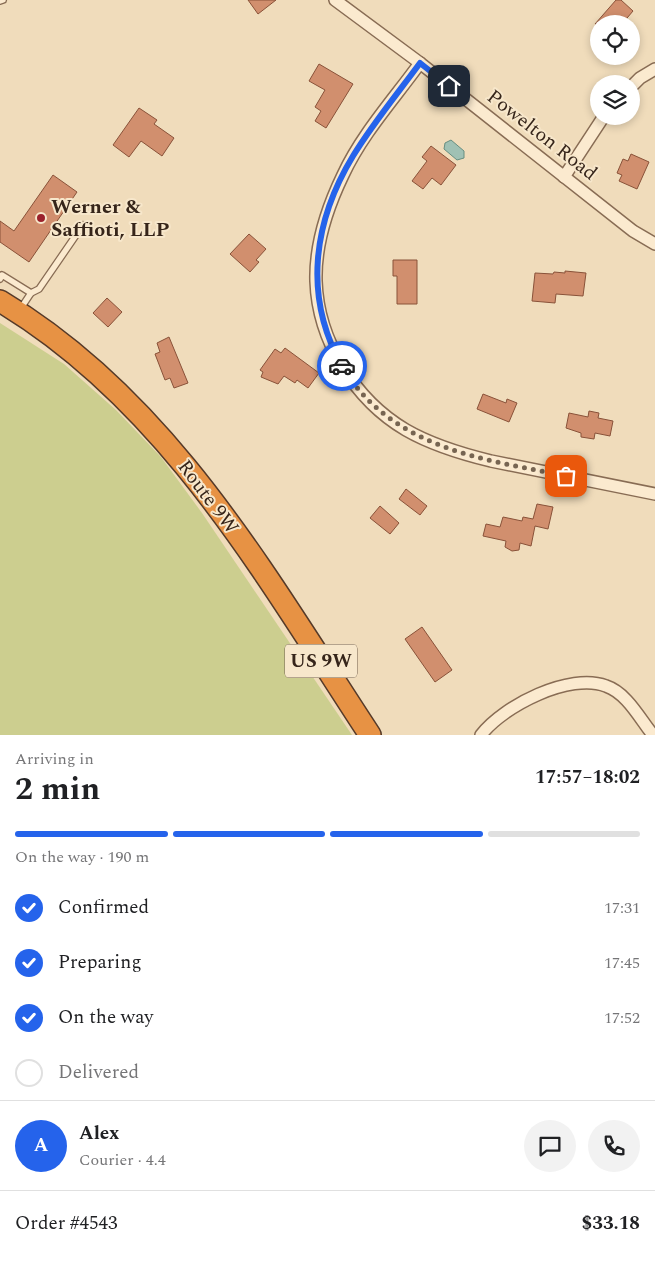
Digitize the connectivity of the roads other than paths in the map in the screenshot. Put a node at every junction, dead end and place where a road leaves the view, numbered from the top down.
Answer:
1 (335, 0) edge
2 (420, 63) junction
3 (655, 69) edge
4 (640, 78) edge
5 (598, 125) edge
6 (564, 177) junction
7 (83, 225) dead end
8 (655, 244) edge
9 (0, 279) edge
10 (31, 293) junction
11 (0, 301) edge
12 (18, 312) junction
13 (655, 494) edge
14 (370, 735) edge
15 (481, 735) edge
16 (653, 735) edge

1 - 2 street, Powelton Road
2 - 6 street, Powelton Road
2 - 13 street
3 - 4 street
5 - 6 street
6 - 8 street, Powelton Road
7 - 10 lane
9 - 10 lane
10 - 12 lane
11 - 12 highway, Route 9W
12 - 14 highway, Route 9W / US 9W
15 - 16 street

